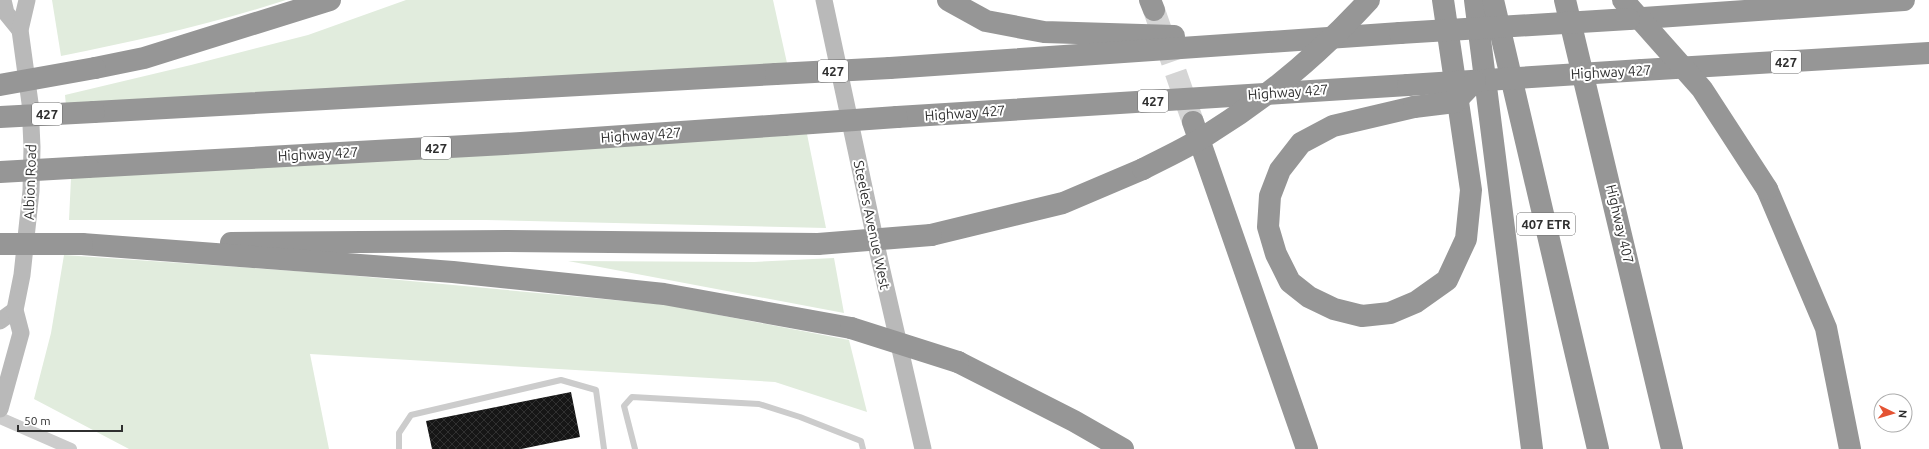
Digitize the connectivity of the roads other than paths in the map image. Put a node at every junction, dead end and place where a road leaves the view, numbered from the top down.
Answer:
1 (3, 0) edge
2 (27, 0) edge
3 (330, 0) edge
4 (824, 0) edge
5 (948, 0) edge
6 (1369, 0) edge
7 (1443, 0) edge
8 (1475, 0) edge
9 (1493, 0) edge
10 (1565, 0) edge
11 (1904, 0) edge
12 (1626, 9) edge
13 (20, 30) junction
14 (1255, 43) junction
15 (1929, 53) edge
16 (1475, 80) junction
17 (0, 85) edge
18 (0, 117) edge
19 (1193, 122) tunnel mouth
20 (0, 172) edge
21 (0, 244) edge
22 (82, 244) junction
23 (15, 310) junction
24 (0, 321) edge
25 (0, 409) edge
26 (0, 418) edge
27 (71, 449) edge
28 (399, 449) edge
29 (604, 449) edge
30 (635, 449) edge
31 (863, 449) edge
32 (923, 449) edge
33 (1123, 449) edge
34 (1307, 449) edge
35 (1532, 449) edge
36 (1598, 449) edge
37 (1672, 449) edge
38 (1850, 449) edge

1 - 13 main road
2 - 13 main road, Albion Road
3 - 17 highway, bridge
4 - 32 main road, Steeles Avenue West
5 - 14 highway
6 - 22 highway, bridge
7 - 16 highway, bridge
8 - 35 highway
9 - 36 highway, 407 ETR
10 - 37 highway, Highway 407
11 - 12 highway, 427
12 - 14 highway, 427, bridge
12 - 38 highway, bridge
13 - 23 main road, Albion Road
14 - 18 highway, 427, bridge
15 - 16 highway, Highway 427 / 427, bridge
16 - 20 highway, Highway 427 / 427, bridge
19 - 34 highway
21 - 22 highway, bridge
22 - 33 highway, bridge
23 - 24 main road
23 - 25 main road, Albion Road
26 - 27 street
28 - 29 lane
30 - 31 lane

